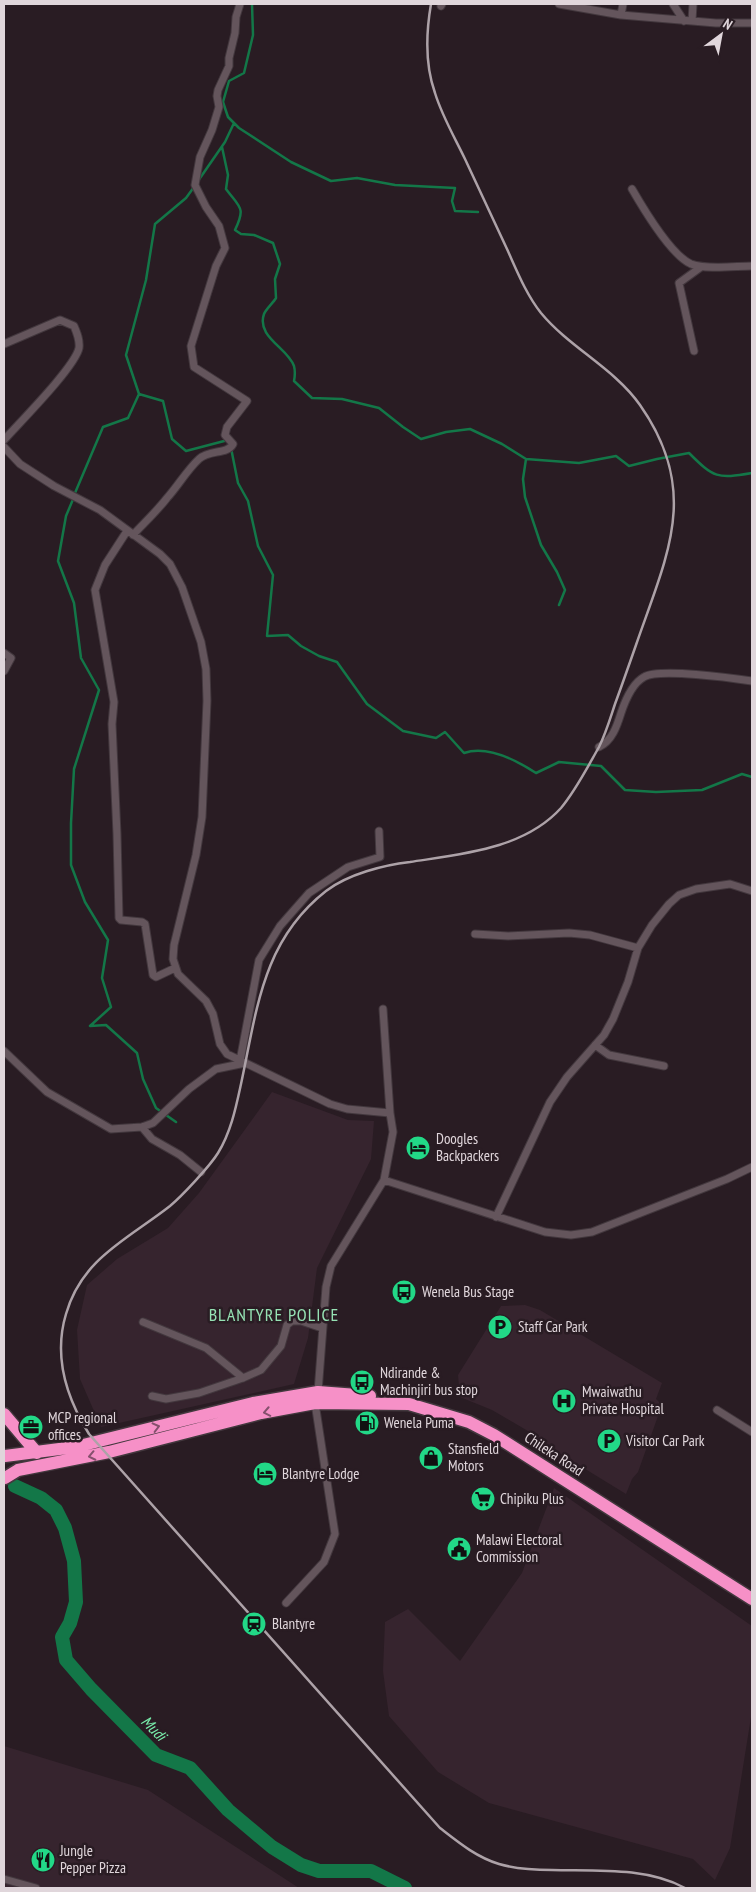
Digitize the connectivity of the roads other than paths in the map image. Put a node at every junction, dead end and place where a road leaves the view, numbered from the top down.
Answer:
1 (240, 4) edge
2 (559, 4) edge
3 (623, 4) edge
4 (673, 4) edge
5 (693, 4) edge
6 (578, 5) edge
7 (621, 15) junction
8 (688, 21) junction
9 (752, 23) edge
10 (632, 189) dead end
11 (701, 266) junction
12 (752, 266) edge
13 (4, 344) edge
14 (694, 351) dead end
15 (4, 440) edge
16 (4, 447) edge
17 (130, 533) junction
18 (4, 653) edge
19 (4, 672) edge
20 (752, 681) edge
21 (598, 747) dead end
22 (379, 831) dead end
23 (752, 891) edge
24 (475, 934) dead end
25 (638, 948) junction
26 (175, 968) junction
27 (383, 1009) dead end
28 (595, 1045) junction
29 (4, 1051) edge
30 (243, 1062) junction
31 (664, 1066) dead end
32 (390, 1113) junction
33 (142, 1127) junction
34 (752, 1167) edge
35 (201, 1172) dead end
36 (384, 1180) junction
37 (496, 1217) junction
38 (144, 1322) dead end
39 (322, 1328) junction
40 (243, 1378) junction
41 (152, 1396) dead end
42 (316, 1397) junction
43 (716, 1410) dead end
44 (4, 1414) edge
45 (752, 1432) edge
46 (37, 1453) junction
47 (4, 1455) edge
48 (4, 1479) edge
49 (752, 1592) edge
50 (752, 1599) edge
51 (286, 1603) dead end
52 (4, 1879) edge
53 (36, 1888) edge

1 - 17 street
2 - 6 street
3 - 7 street
4 - 8 street
5 - 8 street
6 - 7 street
7 - 8 street
8 - 9 street
10 - 11 street
11 - 12 street
11 - 14 street
13 - 15 street
16 - 17 street
17 - 26 street
17 - 26 street
18 - 19 street
20 - 21 street
22 - 30 street
23 - 25 street
24 - 25 street
25 - 28 street
26 - 30 street
27 - 32 street
28 - 31 street
28 - 37 street
29 - 33 street
30 - 32 street
30 - 33 street
32 - 36 street
33 - 35 street
34 - 37 street
36 - 37 street
36 - 39 street
38 - 40 street
39 - 40 street
39 - 42 street
40 - 41 street
46 -> 42 highway
42 -> 48 highway
42 - 49 highway
42 - 50 highway, Chileka Road
42 - 51 street
43 - 45 street
44 - 46 highway
46 - 47 highway
47 - 48 highway
52 - 53 street

